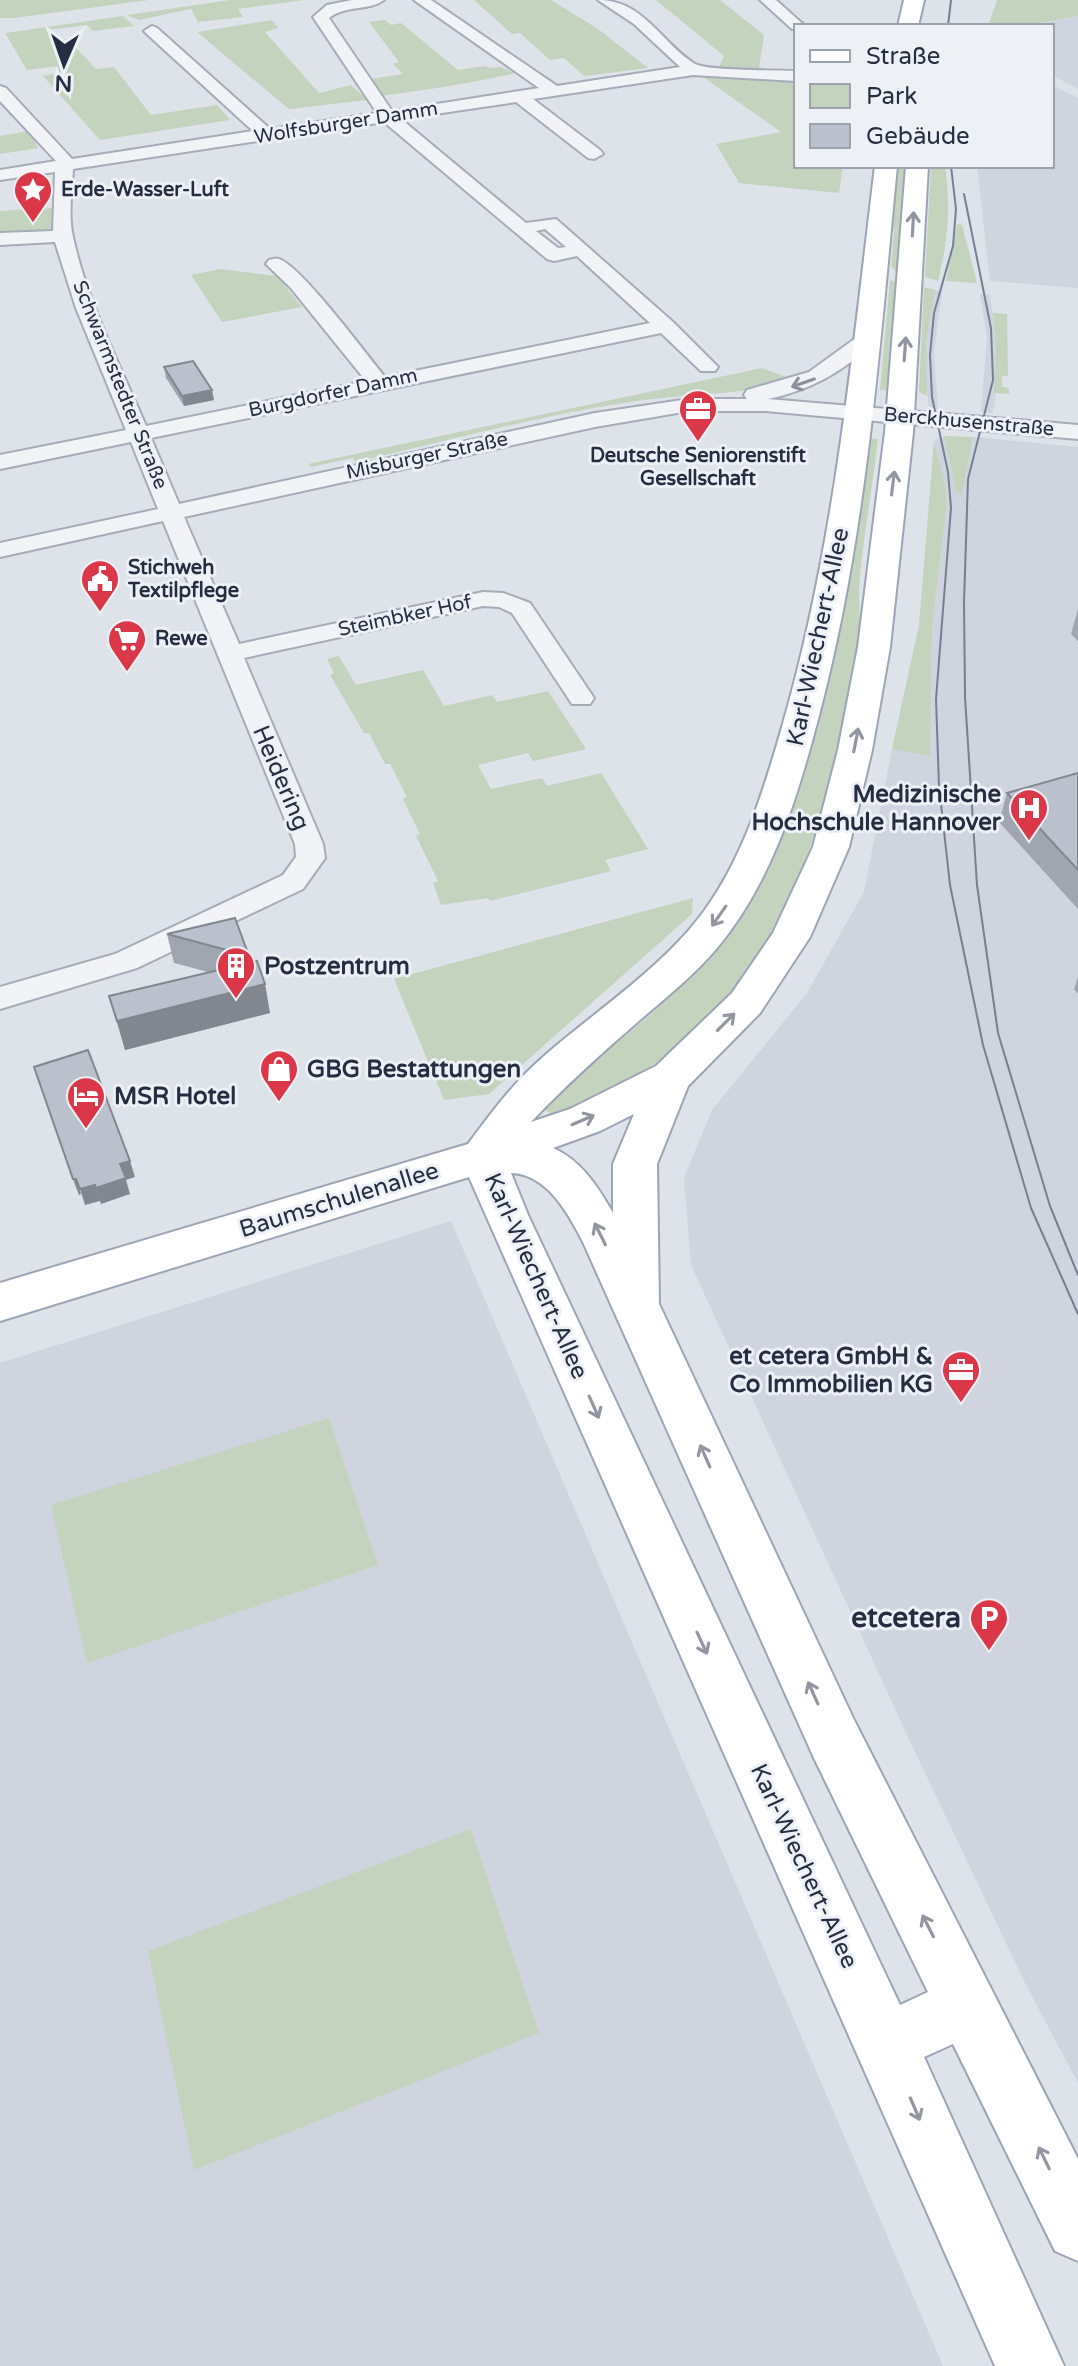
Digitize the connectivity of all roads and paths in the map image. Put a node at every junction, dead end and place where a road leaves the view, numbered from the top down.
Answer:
1 (377, 0) edge
2 (421, 0) edge
3 (605, 0) edge
4 (791, 0) edge
5 (914, 0) edge
6 (933, 0) edge
7 (769, 1) edge
8 (801, 22) edge
9 (908, 24) edge
10 (929, 24) edge
11 (152, 31) dead end
12 (693, 70) junction
13 (794, 76) edge
14 (0, 91) edge
15 (554, 91) junction
16 (520, 97) junction
17 (387, 116) junction
18 (266, 134) junction
19 (594, 154) dead end
20 (64, 165) junction
21 (886, 168) edge
22 (917, 168) edge
23 (0, 175) edge
24 (63, 236) junction
25 (0, 239) edge
26 (276, 264) dead end
27 (666, 326) junction
28 (867, 339) junction
29 (708, 367) dead end
30 (379, 384) junction
31 (689, 405) junction
32 (859, 413) junction
33 (901, 416) junction
34 (1078, 432) edge
35 (137, 434) junction
36 (0, 462) edge
37 (172, 512) junction
38 (0, 550) edge
39 (229, 654) junction
40 (581, 698) dead end
41 (0, 997) edge
42 (671, 1077) junction
43 (483, 1156) junction
44 (0, 1302) edge
45 (636, 1304) junction
46 (968, 2005) junction
47 (886, 2043) junction
48 (1078, 2228) edge
49 (1030, 2366) edge

1 - 17 street
2 - 15 street
3 - 12 street
4 - 7 street
5 - 9 main road
6 - 10 main road
7 - 8 street
11 - 18 street
12 - 13 street, Wolfsburger Damm
12 - 15 street, Wolfsburger Damm
14 - 20 street
15 - 16 street, Wolfsburger Damm
16 - 17 street, Wolfsburger Damm
16 - 19 street
17 - 18 street, Wolfsburger Damm
17 - 27 street
18 - 20 street, Wolfsburger Damm
20 - 23 street, Wolfsburger Damm
20 - 24 street, Schwarmstedter Straße
21 - 28 main road, Karl-Wiechert-Allee
33 -> 22 main road, Karl-Wiechert-Allee
24 - 25 street
24 - 35 street, Schwarmstedter Straße
26 - 30 street
27 - 29 street
27 - 30 street, Burgdorfer Damm
28 -> 31 street
28 - 32 main road, Karl-Wiechert-Allee
30 - 35 street, Burgdorfer Damm
31 - 32 street, Misburger Straße
31 - 37 street, Misburger Straße
32 - 33 street, Berckhusenstraße
32 -> 43 main road, Karl-Wiechert-Allee
33 - 34 street, Berckhusenstraße
42 -> 33 main road, Karl-Wiechert-Allee
35 - 36 street, Burgdorfer Damm
35 - 37 street, Schwarmstedter Straße
37 - 38 street, Misburger Straße
37 - 39 street, Heidering
39 - 40 street, Steimbker Hof
39 - 41 street, Heidering
43 -> 42 main road, Baumschulenallee
42 - 45 main road, Karl-Wiechert-Allee
43 - 44 main road, Baumschulenallee
45 -> 43 main road
43 -> 47 main road, Karl-Wiechert-Allee
46 -> 45 main road, Karl-Wiechert-Allee
46 - 47 main road
48 -> 46 main road, Karl-Wiechert-Allee
47 -> 49 main road, Karl-Wiechert-Allee

